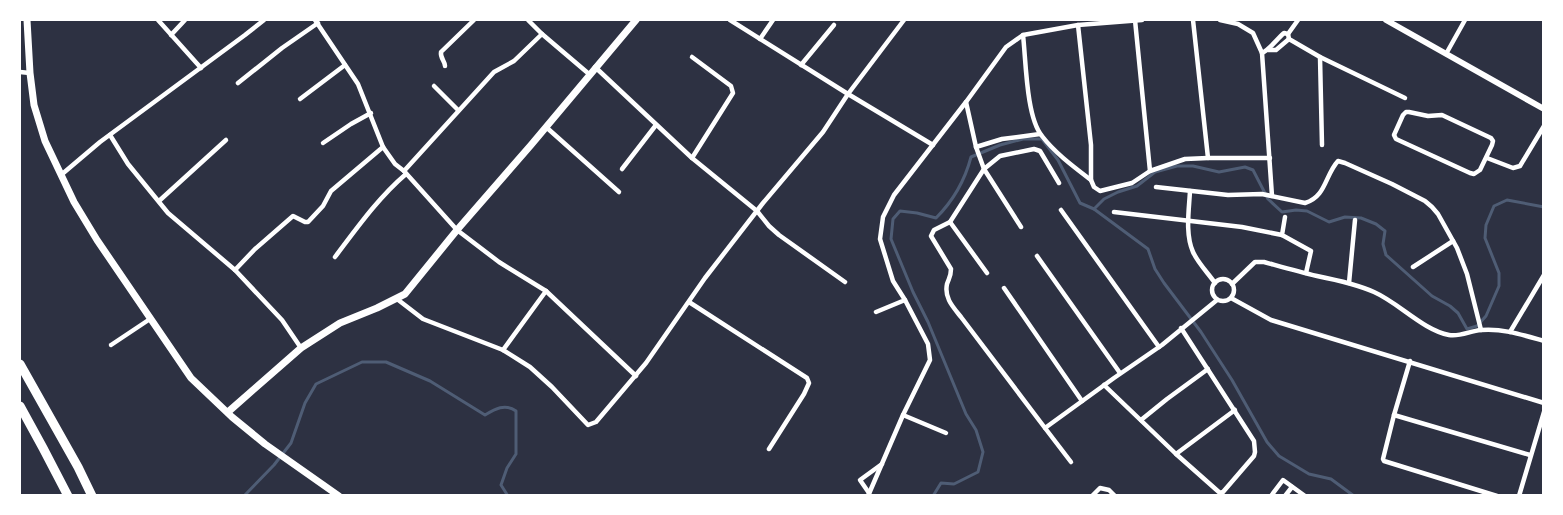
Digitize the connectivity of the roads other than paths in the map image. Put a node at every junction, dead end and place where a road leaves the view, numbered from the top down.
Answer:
1 (27, 20) edge
2 (158, 20) edge
3 (185, 20) edge
4 (264, 20) edge
5 (474, 20) edge
6 (528, 20) edge
7 (636, 20) edge
8 (730, 20) edge
9 (773, 20) edge
10 (904, 20) edge
11 (1135, 20) edge
12 (1142, 20) edge
13 (1193, 20) edge
14 (1220, 20) edge
15 (1298, 20) edge
16 (1386, 20) edge
17 (1465, 20) edge
18 (317, 21) edge
19 (834, 25) dead end
20 (1078, 25) junction
21 (542, 34) junction
22 (171, 35) junction
23 (1023, 35) junction
24 (1289, 36) junction
25 (760, 39) junction
26 (1262, 53) junction
27 (1446, 54) junction
28 (692, 57) dead end
29 (1320, 57) junction
30 (345, 65) junction
31 (801, 65) junction
32 (445, 66) dead end
33 (595, 67) junction
34 (201, 68) junction
35 (20, 72) edge
36 (30, 73) junction
37 (589, 74) junction
38 (238, 83) dead end
39 (434, 86) dead end
40 (848, 94) junction
41 (1405, 98) dead end
42 (300, 99) dead end
43 (966, 102) junction
44 (1542, 106) edge
45 (458, 110) junction
46 (371, 113) junction
47 (656, 125) junction
48 (1544, 126) edge
49 (546, 127) junction
50 (1040, 134) junction
51 (110, 135) junction
52 (226, 140) dead end
53 (323, 143) dead end
54 (933, 145) junction
55 (1322, 145) dead end
56 (383, 147) junction
57 (976, 148) junction
58 (692, 158) junction
59 (1208, 158) junction
60 (1270, 158) junction
61 (1487, 158) junction
62 (983, 167) junction
63 (622, 169) dead end
64 (1150, 171) junction
65 (405, 173) junction
66 (61, 175) junction
67 (1091, 180) junction
68 (1059, 183) dead end
69 (1156, 187) dead end
70 (1190, 190) junction
71 (619, 192) dead end
72 (1271, 196) junction
73 (159, 201) junction
74 (1061, 210) dead end
75 (757, 211) junction
76 (1114, 212) dead end
77 (1285, 217) dead end
78 (1355, 220) dead end
79 (950, 222) junction
80 (1188, 222) junction
81 (1021, 227) dead end
82 (457, 230) junction
83 (1282, 235) junction
84 (1453, 241) junction
85 (1037, 256) dead end
86 (335, 257) dead end
87 (1413, 267) dead end
88 (235, 270) junction
89 (987, 273) dead end
90 (1306, 273) junction
91 (1544, 275) edge
92 (845, 282) dead end
93 (1216, 282) junction
94 (1349, 283) junction
95 (1233, 285) junction
96 (1004, 288) dead end
97 (546, 291) junction
98 (1233, 296) junction
99 (1216, 298) junction
100 (397, 299) junction
101 (905, 300) junction
102 (689, 302) junction
103 (876, 312) dead end
104 (150, 319) junction
105 (1480, 326) junction
106 (1184, 327) junction
107 (1510, 332) junction
108 (1544, 341) edge
109 (111, 345) dead end
110 (1159, 347) junction
111 (301, 348) junction
112 (503, 350) junction
113 (1410, 361) junction
114 (20, 364) edge
115 (1208, 369) junction
116 (1120, 374) junction
117 (636, 376) junction
118 (1104, 385) junction
119 (1082, 401) junction
120 (1544, 403) edge
121 (20, 406) edge
122 (1235, 410) junction
123 (228, 412) junction
124 (1544, 412) edge
125 (903, 415) junction
126 (1394, 415) junction
127 (1141, 420) junction
128 (1045, 428) junction
129 (946, 433) dead end
130 (769, 449) dead end
131 (1176, 454) junction
132 (1530, 455) junction
133 (1071, 462) dead end
134 (882, 464) junction
135 (78, 467) junction
136 (1292, 486) junction
137 (868, 494) edge
138 (68, 495) edge
139 (92, 495) edge
140 (100, 495) edge
141 (339, 495) edge
142 (1092, 495) edge
143 (1115, 495) edge
144 (1271, 495) edge
145 (1285, 495) edge
146 (1305, 495) edge
147 (1497, 495) edge
148 (1519, 495) edge

1 - 36 main road
2 - 22 street
3 - 22 street
4 - 34 street
5 - 32 street
6 - 21 street
7 - 33 main road
8 - 25 street
9 - 25 street
10 - 40 street
11 - 12 street
11 - 20 street
11 - 64 street
13 - 59 street
14 - 26 street
15 - 24 street
16 - 27 street
17 - 27 street
18 - 30 street
18 - 38 street
19 - 31 street
20 - 23 street
20 - 67 street
21 - 37 street
21 - 45 street
22 - 34 street
23 - 43 street
23 - 50 street
24 - 26 street
24 - 29 street
25 - 31 street
26 - 60 street
27 - 44 street
28 - 58 street
29 - 41 street
29 - 55 street
30 - 42 street
30 - 46 street
31 - 40 street
33 - 37 main road
33 - 47 street
34 - 51 street
35 - 36 street
36 - 66 main road
37 - 49 main road
39 - 45 street
40 - 54 street
40 - 75 street
43 - 54 street
43 - 57 street
45 - 65 street
46 - 53 street
46 - 56 street
47 - 58 street
47 - 63 street
48 - 61 street
49 - 71 street
49 - 82 main road
50 - 57 street
50 - 67 street
51 - 66 street
51 - 73 street
52 - 73 street
54 - 101 street
56 - 65 street
56 - 88 street
57 - 62 street
58 - 75 street
59 - 60 street
59 - 64 street
60 - 72 street
61 - 61 street
62 - 68 street
62 - 79 street
62 - 81 street
64 - 67 street
65 - 82 street
65 - 86 street
66 - 104 main road
69 - 70 street
70 - 72 street
70 - 80 street
72 - 84 street
73 - 88 street
74 - 110 street
75 - 92 street
75 - 102 street
76 - 80 street
77 - 83 street
78 - 94 street
79 - 89 street
79 - 128 street
80 - 83 street
80 - 93 street
82 - 97 street
82 - 100 main road
83 - 90 street
84 - 87 street
84 - 105 street
85 - 116 street
88 - 111 street
90 - 94 street
90 - 95 street
91 - 107 street
93 - 95 street
93 - 99 street
94 - 105 street
95 - 98 street
96 - 119 street
97 - 112 street
97 - 117 street
98 - 99 street
98 - 113 street
99 - 106 street
100 - 111 main road
100 - 112 street
101 - 103 street
101 - 125 street
102 - 117 street
102 - 130 street
104 - 109 street
104 - 123 main road
105 - 107 street
106 - 110 street
106 - 115 street
107 - 108 street
110 - 116 street
111 - 123 main road
112 - 117 street
113 - 120 street
113 - 126 street
114 - 135 highway
115 - 122 street
115 - 127 street
116 - 118 street
118 - 119 street
118 - 127 street
119 - 128 street
121 - 138 highway
122 - 131 street
122 - 131 street
123 - 141 main road
124 - 132 street
125 - 129 street
125 - 134 street
126 - 132 street
126 - 147 street
127 - 131 street
128 - 133 street
132 - 148 street
134 - 137 street
134 - 137 street
135 - 139 highway
135 - 140 highway
136 - 144 street
136 - 145 street
136 - 146 street
142 - 143 street

